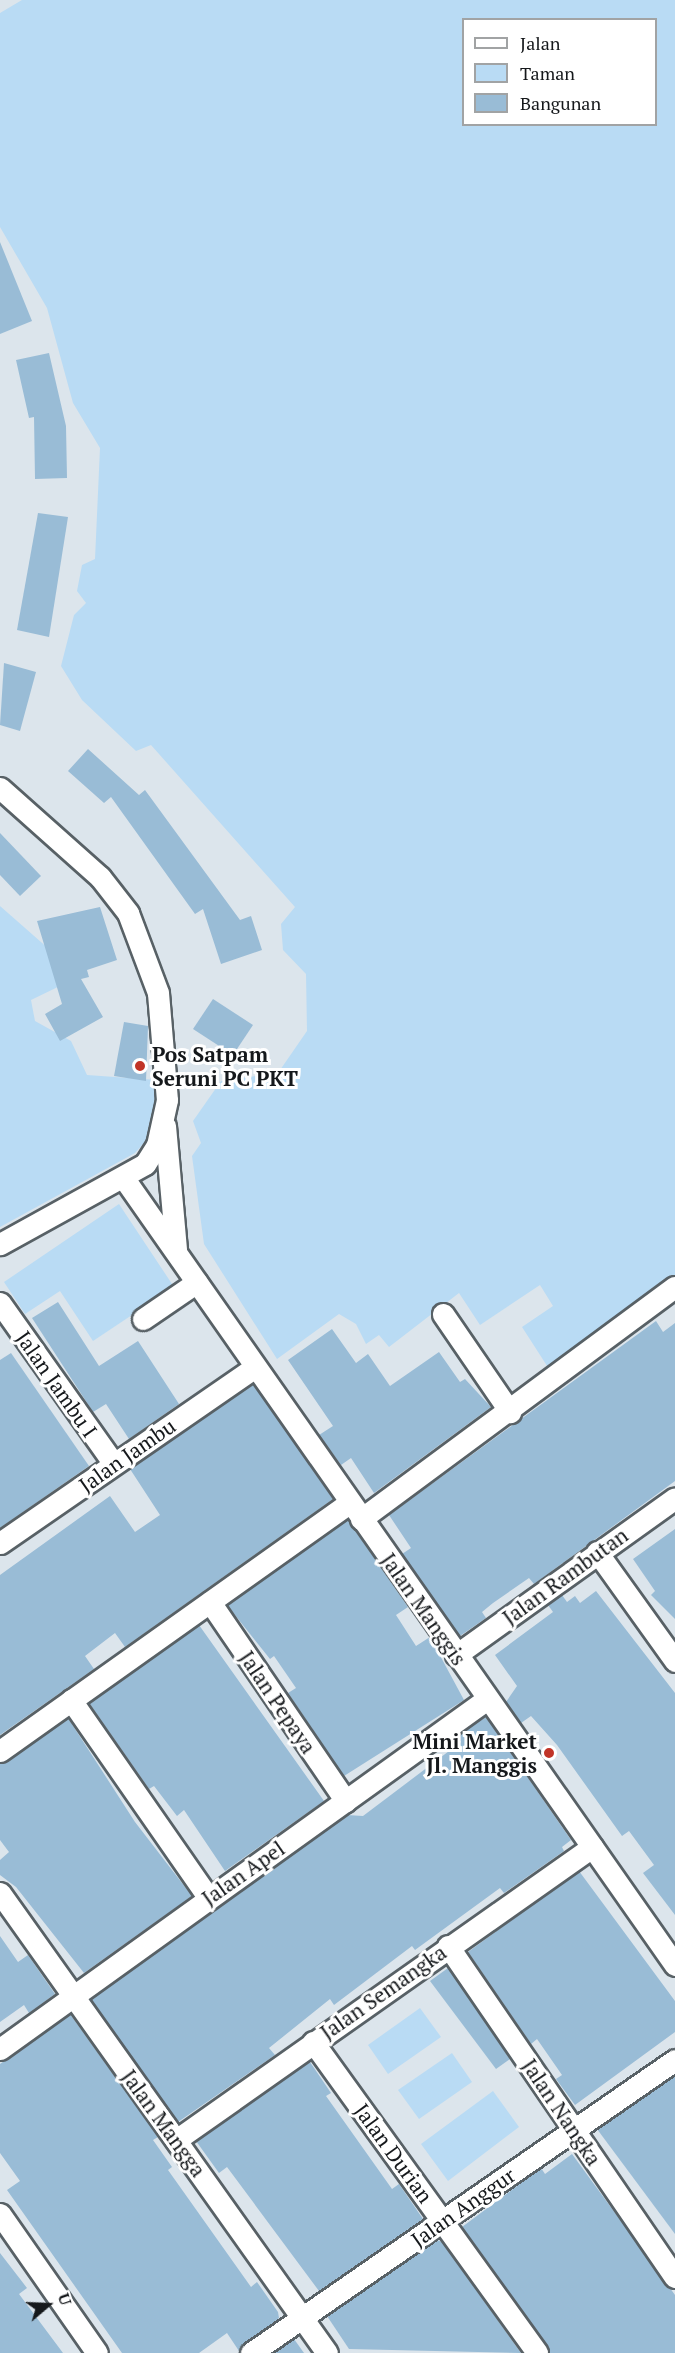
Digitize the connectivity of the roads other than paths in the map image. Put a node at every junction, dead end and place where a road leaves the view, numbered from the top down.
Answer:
1 (0, 788) edge
2 (164, 1116) junction
3 (123, 1177) junction
4 (0, 1244) edge
5 (176, 1252) junction
6 (198, 1282) junction
7 (675, 1287) edge
8 (0, 1303) edge
9 (443, 1314) dead end
10 (143, 1319) dead end
11 (254, 1368) junction
12 (510, 1412) junction
13 (114, 1464) junction
14 (675, 1498) edge
15 (355, 1511) junction
16 (0, 1543) edge
17 (597, 1552) junction
18 (210, 1602) junction
19 (456, 1655) junction
20 (675, 1661) edge
21 (487, 1699) junction
22 (71, 1700) junction
23 (0, 1751) edge
24 (346, 1801) junction
25 (592, 1847) junction
26 (0, 1893) edge
27 (208, 1897) junction
28 (448, 1946) junction
29 (675, 1965) edge
30 (74, 1999) junction
31 (313, 2042) junction
32 (0, 2049) edge
33 (675, 2060) edge
34 (574, 2130) junction
35 (176, 2140) junction
36 (0, 2214) edge
37 (444, 2221) junction
38 (675, 2277) edge
39 (302, 2318) junction
40 (97, 2353) edge
41 (251, 2353) edge
42 (327, 2353) edge
43 (537, 2353) edge

1 - 2 street
2 - 3 street
2 - 5 street
3 - 4 street
3 - 5 street, Jalan Manggis
5 - 6 street, Jalan Manggis
6 - 10 street
6 - 11 street, Jalan Manggis
7 - 12 street
8 - 13 street, Jalan Jambu I
9 - 12 street
11 - 13 street, Jalan Jambu
11 - 15 street, Jalan Manggis
12 - 15 street
13 - 16 street, Jalan Jambu
14 - 17 street, Jalan Rambutan
15 - 18 street
15 - 19 street, Jalan Manggis
17 - 19 street, Jalan Rambutan
17 - 20 street
18 - 22 street
18 - 24 street, Jalan Pepaya
19 - 21 street, Jalan Manggis
21 - 24 street, Jalan Apel
21 - 25 street, Jalan Manggis
22 - 23 street
22 - 27 street
24 - 27 street, Jalan Apel
25 - 28 street, Jalan Semangka
25 - 29 street, Jalan Manggis
26 - 30 street, Jalan Mangga
27 - 30 street, Jalan Apel
28 - 31 street, Jalan Semangka
28 - 34 street, Jalan Nangka
30 - 32 street, Jalan Apel
30 - 35 street, Jalan Mangga
31 - 35 street, Jalan Semangka
31 - 37 street, Jalan Durian
33 - 34 street, Jalan Anggur
34 - 37 street, Jalan Anggur
34 - 38 street, Jalan Nangka
35 - 39 street, Jalan Mangga
36 - 40 street
37 - 39 street, Jalan Anggur
37 - 43 street, Jalan Durian
39 - 41 street, Jalan Anggur
39 - 42 street, Jalan Mangga

